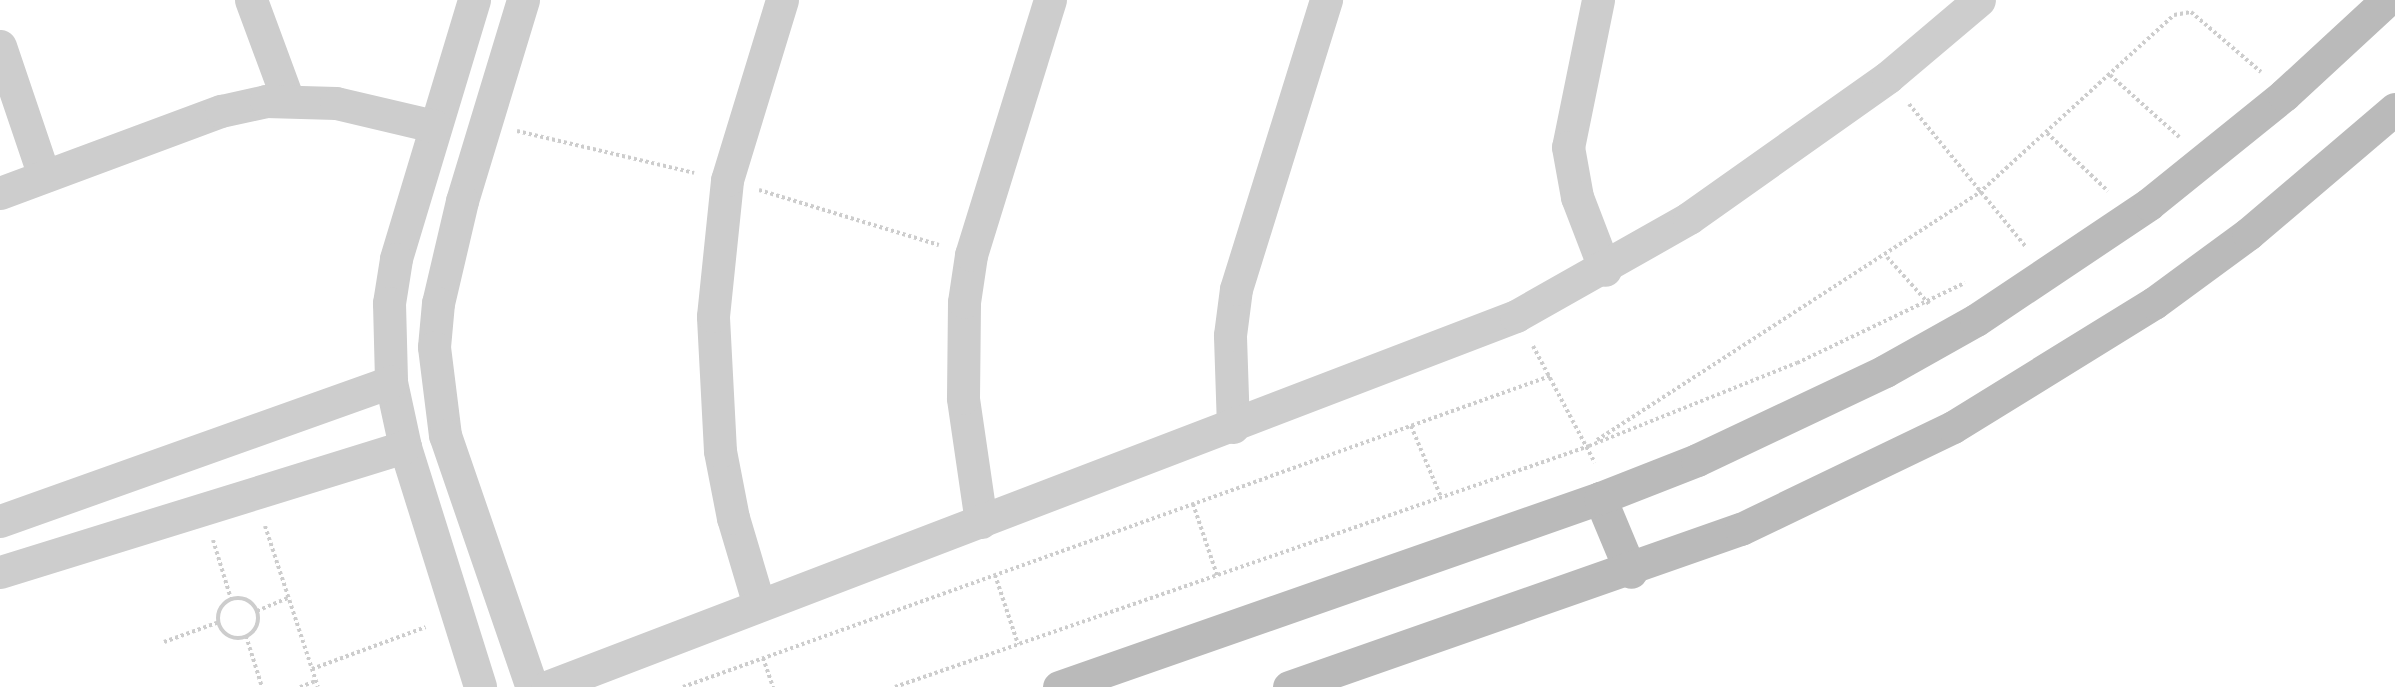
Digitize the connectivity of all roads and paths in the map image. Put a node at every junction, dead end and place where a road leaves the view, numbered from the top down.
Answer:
1 (251, 0) edge
2 (474, 0) edge
3 (524, 0) edge
4 (782, 0) edge
5 (1050, 0) edge
6 (1326, 0) edge
7 (1598, 0) edge
8 (1979, 0) edge
9 (2387, 0) edge
10 (0, 46) edge
11 (2110, 75) junction
12 (1888, 77) junction
13 (2284, 95) junction
14 (288, 100) junction
15 (2395, 109) edge
16 (485, 124) junction
17 (434, 126) junction
18 (2047, 133) junction
19 (2175, 148) dead end
20 (44, 176) junction
21 (727, 180) junction
22 (2120, 187) dead end
23 (0, 193) edge
24 (1978, 194) junction
25 (2111, 194) junction
26 (2102, 200) dead end
27 (2036, 242) dead end
28 (2026, 249) junction
29 (2017, 254) dead end
30 (971, 255) junction
31 (1887, 256) junction
32 (2064, 264) junction
33 (1605, 270) junction
34 (1968, 282) dead end
35 (1929, 304) junction
36 (1516, 316) junction
37 (1550, 376) junction
38 (391, 382) junction
39 (1411, 426) junction
40 (1233, 427) junction
41 (1588, 446) junction
42 (405, 447) junction
43 (255, 493) junction
44 (1441, 497) junction
45 (1600, 498) junction
46 (1193, 504) junction
47 (203, 509) junction
48 (0, 521) edge
49 (981, 522) junction
50 (0, 572) edge
51 (1631, 572) junction
52 (995, 575) junction
53 (1217, 575) junction
54 (287, 598) junction
55 (231, 599) junction
56 (759, 605) junction
57 (257, 611) junction
58 (455, 616) junction
59 (219, 622) junction
60 (246, 636) junction
61 (164, 642) dead end
62 (1018, 644) junction
63 (764, 658) junction
64 (312, 669) junction
65 (316, 681) junction
66 (262, 687) edge
67 (300, 687) edge
68 (318, 687) edge
69 (480, 687) edge
70 (532, 687) edge
71 (547, 687) edge
72 (683, 687) edge
73 (773, 687) edge
74 (895, 687) edge
75 (1059, 687) edge
76 (1288, 687) edge

1 - 14 street
2 - 17 street
3 - 16 street
4 - 21 street
5 - 30 street
6 - 40 street
7 - 33 street
8 - 12 street
9 - 13 street
10 - 20 street
11 - 13 path
11 - 18 path
11 - 19 path
12 - 24 path
12 - 33 street
13 - 32 street
14 - 17 street
14 - 20 street
15 - 51 street
16 - 21 path
16 - 70 street
17 - 38 street
18 - 24 path
18 - 25 path
20 - 23 street
21 - 30 path
21 - 56 street
22 - 25 path
24 - 28 path
24 - 31 path
25 - 26 path
27 - 28 path
28 - 29 path
28 - 32 path
30 - 49 street
31 - 35 path
31 - 41 path
32 - 45 street
33 - 36 street
34 - 35 path
35 - 41 path
36 - 37 path
36 - 40 street
37 - 39 path
37 - 41 path
38 - 42 street
38 - 48 street
39 - 44 path
39 - 46 path
40 - 49 street
41 - 44 path
41 - 45 path
42 - 43 street
42 - 58 street
43 - 47 street
43 - 54 path
44 - 53 path
45 - 51 street
45 - 75 street
46 - 52 path
46 - 53 path
47 - 50 street
47 - 55 path
49 - 56 street
51 - 76 street
52 - 62 path
52 - 63 path
53 - 62 path
54 - 57 path
54 - 64 path
55 - 57 path
55 - 59 path
56 - 71 street
57 - 60 path
58 - 64 path
58 - 69 street
59 - 60 path
59 - 61 path
60 - 66 path
62 - 74 path
63 - 72 path
63 - 73 path
64 - 65 path
65 - 67 path
65 - 68 path

